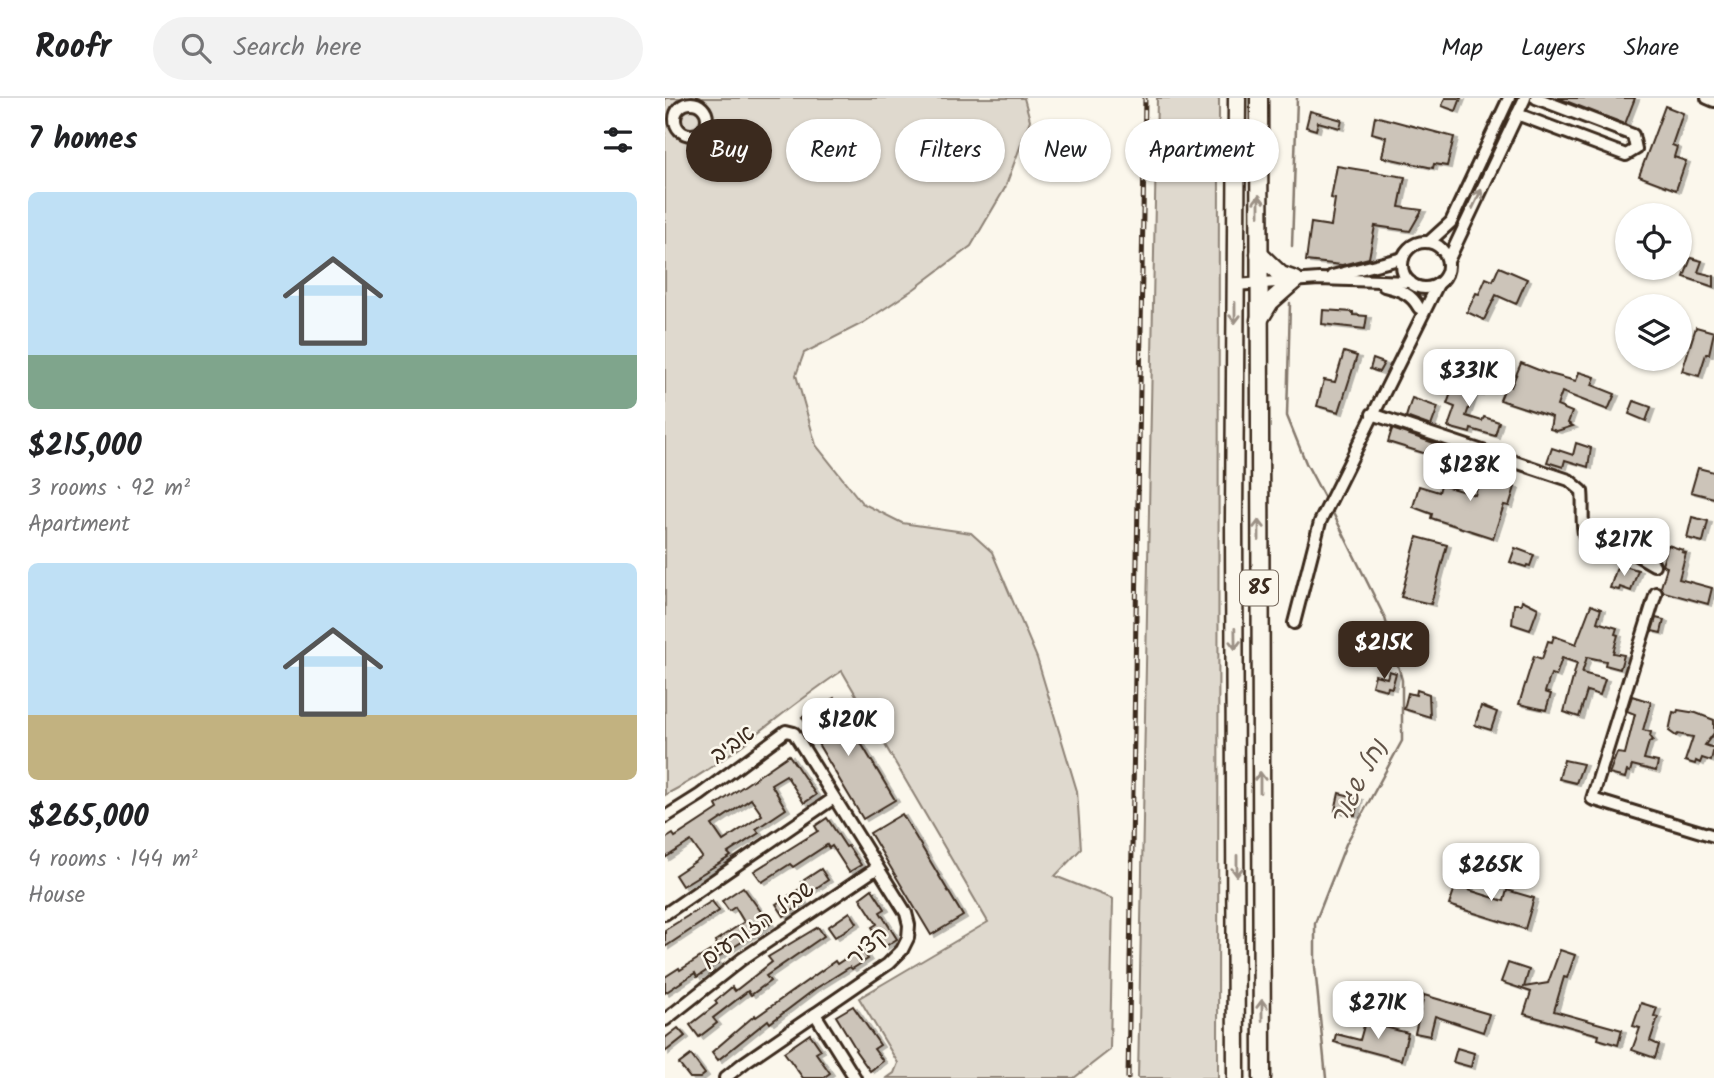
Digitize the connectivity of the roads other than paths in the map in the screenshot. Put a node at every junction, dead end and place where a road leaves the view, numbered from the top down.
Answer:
1 (1237, 98) edge
2 (1259, 98) edge
3 (1509, 98) edge
4 (1525, 98) edge
5 (1536, 98) edge
6 (1707, 98) edge
7 (1714, 101) edge
8 (1517, 114) junction
9 (1429, 242) junction
10 (1259, 254) junction
11 (1403, 258) junction
12 (1448, 261) junction
13 (1319, 279) junction
14 (1295, 280) junction
15 (1357, 280) junction
16 (1259, 283) junction
17 (1438, 284) junction
18 (1235, 285) junction
19 (1415, 285) junction
20 (1419, 307) junction
21 (1258, 323) junction
22 (1419, 323) junction
23 (1372, 414) junction
24 (1654, 565) dead end
25 (1656, 593) dead end
26 (1294, 622) dead end
27 (791, 732) joint
28 (834, 798) junction
29 (665, 817) edge
30 (1714, 836) edge
31 (877, 868) junction
32 (665, 914) edge
33 (815, 1014) junction
34 (665, 1020) edge
35 (725, 1078) edge
36 (855, 1078) edge
37 (1236, 1078) edge
38 (1262, 1078) edge

1 - 18 highway, 85
10 -> 2 highway, 85
3 - 9 street
4 - 8 street
5 - 8 street
6 - 7 street
12 -> 8 street
9 - 11 street
9 - 12 street
10 - 14 highway
10 - 16 highway, 85
11 - 13 street
11 - 19 street
12 - 17 street
13 - 14 street
13 - 15 street
14 - 16 street
14 - 21 highway
15 - 19 street
15 - 20 street
16 - 18 street
16 - 21 highway, 85
17 - 19 street
17 - 22 street
18 -> 37 highway, 85
19 - 20 street
20 - 22 street
38 -> 21 highway, 85
22 - 23 street
23 - 24 street
23 - 26 street
25 - 30 street
27 - 28 street, קציר
27 - 29 street, אביב
28 - 31 street, קציר
28 - 32 street
31 - 33 street, קציר
31 - 34 street, שביל הזורעים
33 - 35 street, קציר
33 - 36 street

